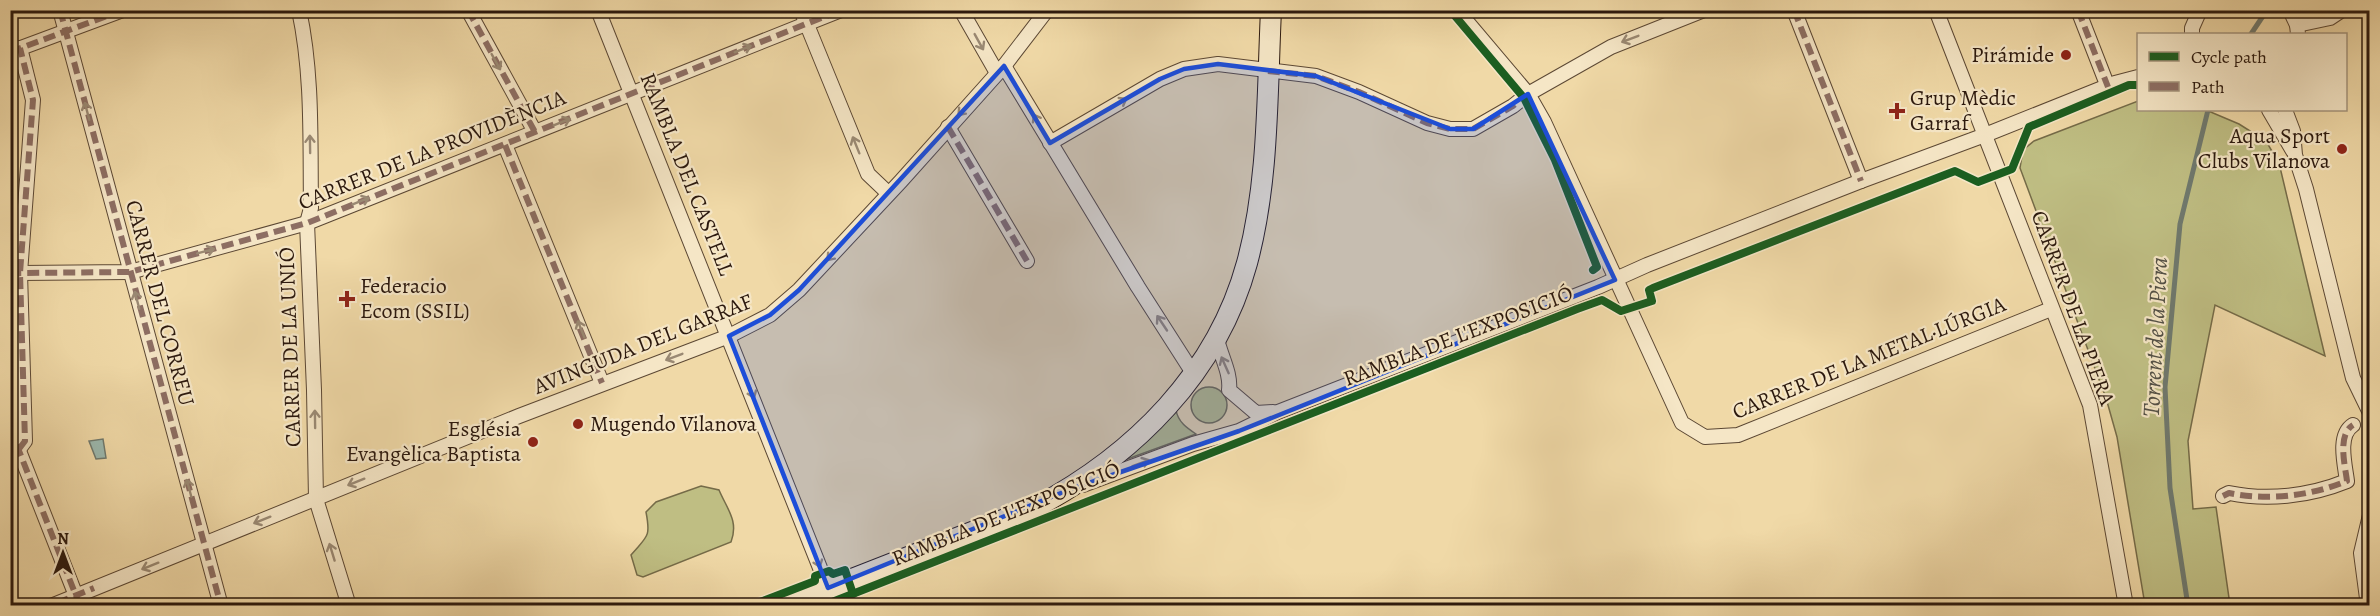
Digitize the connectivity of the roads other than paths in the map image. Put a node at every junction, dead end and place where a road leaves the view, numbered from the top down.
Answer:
1 (60, 10) edge
2 (123, 10) edge
3 (299, 10) edge
4 (468, 10) edge
5 (598, 10) edge
6 (801, 10) edge
7 (841, 10) edge
8 (961, 10) edge
9 (1047, 10) edge
10 (1271, 10) edge
11 (1457, 10) edge
12 (1704, 10) edge
13 (1794, 10) edge
14 (1936, 10) edge
15 (2078, 10) edge
16 (2200, 10) edge
17 (2290, 10) edge
18 (2342, 10) edge
19 (807, 24) junction
20 (2297, 30) edge
21 (66, 32) junction
22 (2192, 33) edge
23 (15, 50) edge
24 (1000, 69) junction
25 (1268, 71) junction
26 (2137, 76) edge
27 (2108, 87) junction
28 (632, 94) junction
29 (1528, 94) junction
30 (2270, 111) edge
31 (2285, 111) edge
32 (948, 127) junction
33 (535, 132) junction
34 (1985, 135) junction
35 (1050, 143) junction
36 (505, 145) junction
37 (2295, 155) junction
38 (1861, 181) junction
39 (888, 193) junction
40 (307, 223) junction
41 (1027, 261) dead end
42 (130, 272) junction
43 (18, 274) edge
44 (1616, 280) junction
45 (2051, 309) junction
46 (729, 336) junction
47 (1217, 339) junction
48 (1193, 373) junction
49 (602, 383) junction
50 (1278, 412) junction
51 (2370, 413) edge
52 (2353, 425) dead end
53 (10, 428) edge
54 (18, 449) junction
55 (1066, 491) junction
56 (2223, 496) dead end
57 (316, 499) junction
58 (2370, 515) edge
59 (204, 544) junction
60 (828, 588) junction
61 (78, 600) edge
62 (51, 606) edge
63 (221, 606) edge
64 (349, 606) edge
65 (783, 606) edge
66 (2126, 606) edge
67 (2368, 606) edge

1 - 21 street, CARRER DEL CORREU
2 - 21 street
40 -> 3 street, CARRER DE LA UNIÓ
4 -> 33 street
5 - 28 street, RAMBLA DEL CASTELL
6 - 19 street
7 - 19 street, CARRER DE LA PROVIDÈNCIA
8 -> 24 street
9 - 24 street, AVINGUDA DEL GARRAF
10 - 25 street, RAMBLA DE L'EXPOSICIÓ
11 - 29 street, CARRER DE LA METAL·LÚRGIA
12 -> 29 street
13 - 38 street
14 - 34 street, CARRER DE LA PIERA
15 - 27 street
16 - 22 street
17 - 20 street
18 - 20 street
28 -> 19 street, CARRER DE LA PROVIDÈNCIA
39 -> 19 street
21 - 23 street
42 -> 21 street, CARRER DEL CORREU
23 - 43 street
24 -> 32 street, AVINGUDA DEL GARRAF
35 -> 24 street
25 - 29 street
35 -> 25 street
25 - 47 street, RAMBLA DE L'EXPOSICIÓ
26 - 27 street, RAMBLA DE L'EXPOSICIÓ
27 - 34 street, RAMBLA DE L'EXPOSICIÓ
33 -> 28 street, CARRER DE LA PROVIDÈNCIA
28 - 46 street, RAMBLA DEL CASTELL
29 - 44 street, CARRER DE LA METAL·LÚRGIA
30 - 37 street
31 - 37 street
32 - 39 street, AVINGUDA DEL GARRAF
32 - 41 street
33 - 36 street, CARRER DE LA PROVIDÈNCIA
34 - 38 street, RAMBLA DE L'EXPOSICIÓ
34 - 45 street, CARRER DE LA PIERA
48 -> 35 street
40 -> 36 street, CARRER DE LA PROVIDÈNCIA
49 -> 36 street
37 - 51 street
38 - 44 street, RAMBLA DE L'EXPOSICIÓ
39 -> 46 street, AVINGUDA DEL GARRAF
42 -> 40 street, CARRER DE LA PROVIDÈNCIA
57 -> 40 street, CARRER DE LA UNIÓ
42 - 43 street, CARRER DE LA PROVIDÈNCIA
59 -> 42 street, CARRER DEL CORREU
43 - 54 street
44 - 45 street, CARRER DE LA METAL·LÚRGIA
44 - 50 street, RAMBLA DE L'EXPOSICIÓ
45 - 66 street, CARRER DE LA PIERA
46 -> 49 street, AVINGUDA DEL GARRAF
46 -> 60 street, RAMBLA DEL CASTELL
47 - 48 street, RAMBLA DE L'EXPOSICIÓ
50 -> 47 street
48 - 55 street, RAMBLA DE L'EXPOSICIÓ
49 -> 57 street, AVINGUDA DEL GARRAF
55 -> 50 street, RAMBLA DE L'EXPOSICIÓ
52 - 56 street
53 - 54 street
54 - 61 street
55 - 60 street, RAMBLA DE L'EXPOSICIÓ
57 -> 59 street, AVINGUDA DEL GARRAF
64 -> 57 street, CARRER DE LA UNIÓ
58 - 67 street
59 -> 61 street, AVINGUDA DEL GARRAF
59 - 63 street, CARRER DEL CORREU
60 - 65 street, RAMBLA DE L'EXPOSICIÓ
61 - 62 street, AVINGUDA DEL GARRAF

